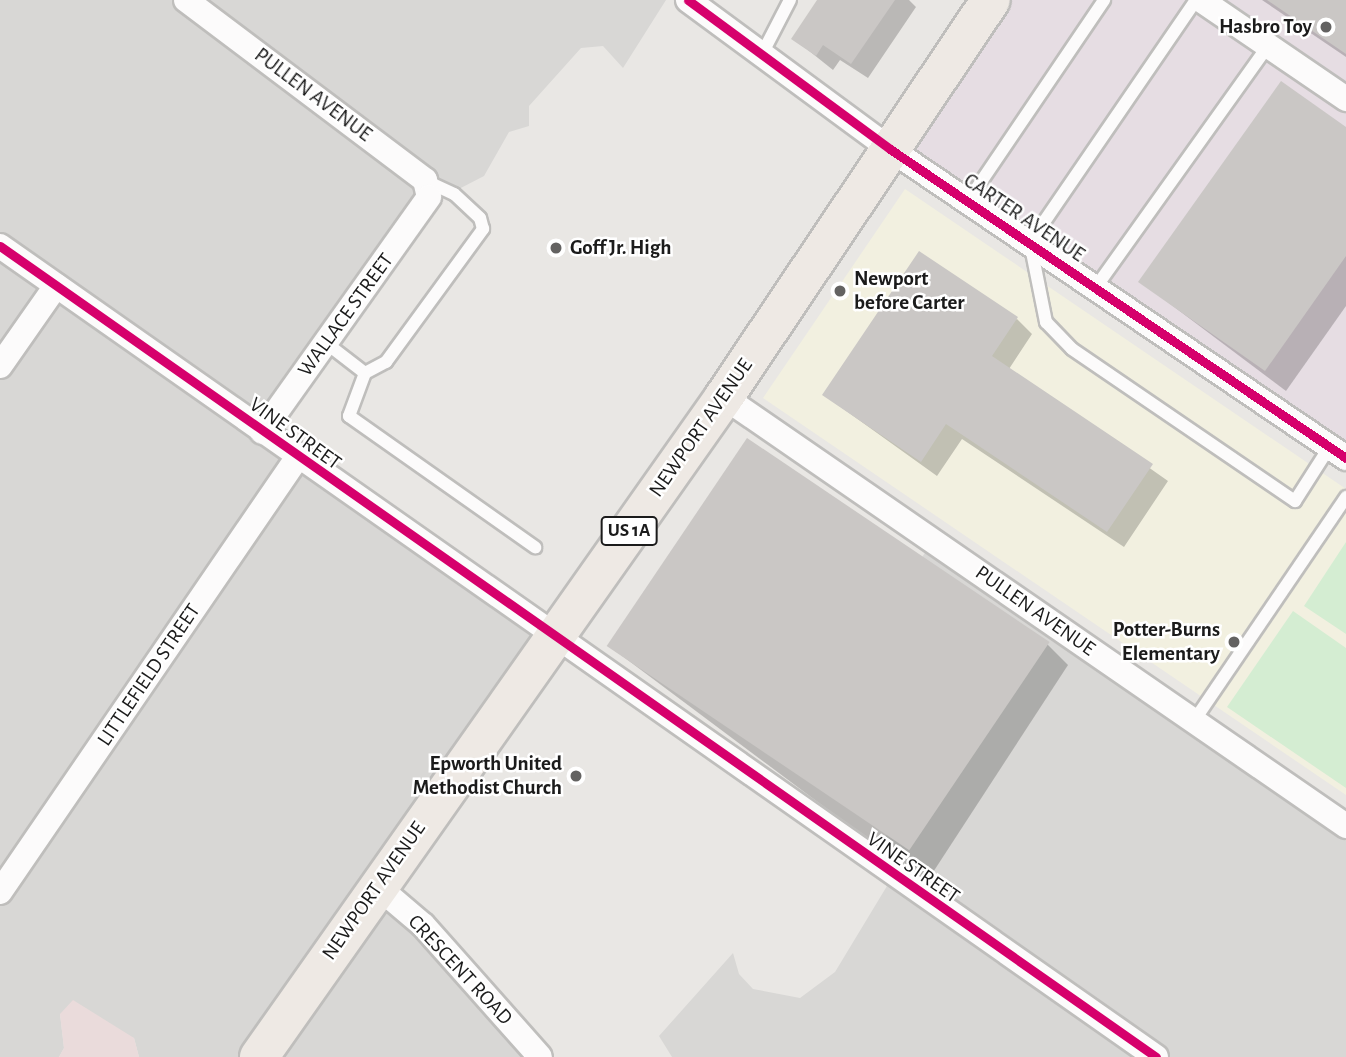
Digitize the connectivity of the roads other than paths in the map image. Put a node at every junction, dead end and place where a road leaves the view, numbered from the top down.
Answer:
1 (186, 0) edge
2 (688, 0) edge
3 (790, 0) edge
4 (991, 0) edge
5 (1104, 0) edge
6 (1196, 0) edge
7 (1201, 0) edge
8 (1268, 46) junction
9 (762, 54) junction
10 (1346, 99) edge
11 (890, 149) junction
12 (427, 189) junction
13 (968, 201) junction
14 (1030, 242) junction
15 (0, 246) edge
16 (56, 286) junction
17 (1096, 287) junction
18 (326, 343) junction
19 (0, 366) edge
20 (365, 373) junction
21 (724, 397) junction
22 (262, 432) junction
23 (1338, 452) edge
24 (298, 457) junction
25 (1346, 497) edge
26 (536, 547) dead end
27 (553, 640) junction
28 (1194, 721) junction
29 (1346, 825) edge
30 (377, 886) junction
31 (0, 892) edge
32 (259, 1057) edge
33 (540, 1057) edge
34 (1156, 1057) edge

1 - 12 street, PULLEN AVENUE
2 - 9 street, CARTER AVENUE
3 - 9 lane
4 - 11 main road, NEWPORT AVENUE / US 1A
5 - 13 lane
6 - 14 lane
7 - 8 street
8 - 10 street
8 - 17 lane
9 - 11 street, CARTER AVENUE
11 - 13 street, CARTER AVENUE
11 - 21 main road, NEWPORT AVENUE / US 1A
12 - 18 street, WALLACE STREET
12 - 20 lane
13 - 14 street, CARTER AVENUE
14 - 17 street, CARTER AVENUE
14 - 23 lane
15 - 16 street, VINE STREET
16 - 19 street
16 - 22 street, VINE STREET
17 - 23 street, CARTER AVENUE
18 - 20 lane
18 - 22 street, WALLACE STREET
20 - 26 lane
21 - 27 main road, NEWPORT AVENUE / US 1A
21 - 28 street, PULLEN AVENUE
22 - 24 street, VINE STREET
24 - 27 street, VINE STREET
24 - 31 street, LITTLEFIELD STREET
25 - 28 lane
27 - 30 main road, NEWPORT AVENUE / US 1A
27 - 34 street, VINE STREET
28 - 29 street, PULLEN AVENUE
30 - 32 main road, NEWPORT AVENUE / US 1A
30 - 33 street, CRESCENT ROAD

